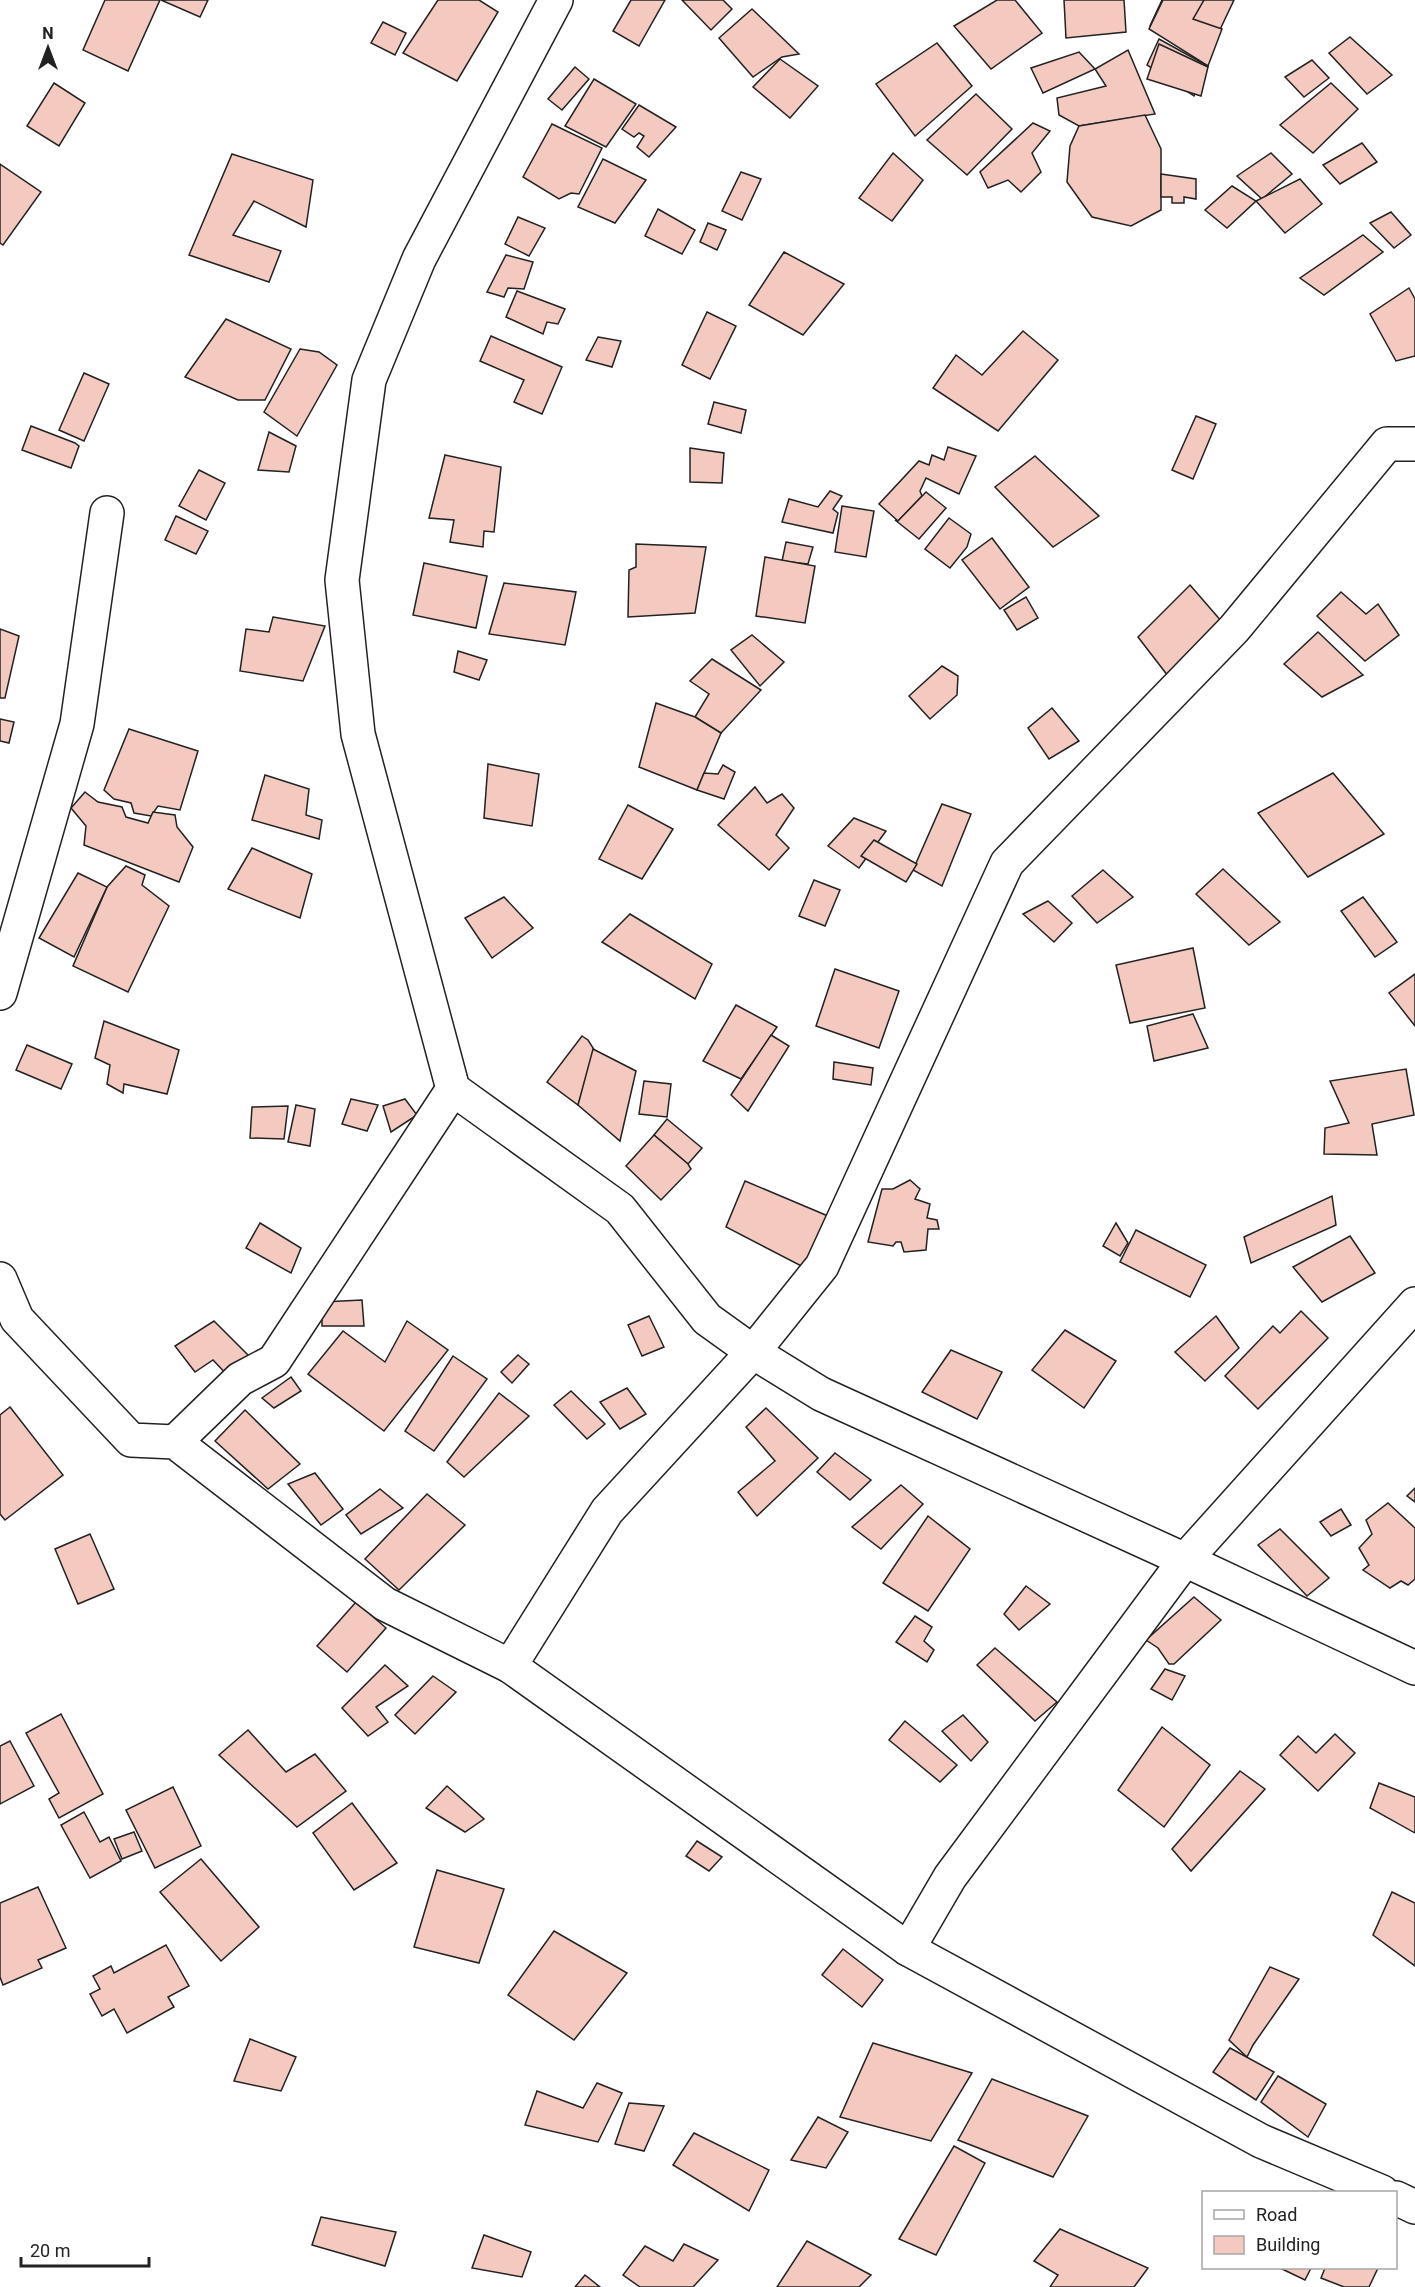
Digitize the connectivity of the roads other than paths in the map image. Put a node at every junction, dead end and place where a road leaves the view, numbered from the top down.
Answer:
1 (556, 0) edge
2 (1415, 444) edge
3 (107, 513) dead end
4 (0, 993) edge
5 (453, 1089) junction
6 (0, 1279) edge
7 (1415, 1304) edge
8 (753, 1352) junction
9 (175, 1442) junction
10 (1185, 1560) junction
11 (510, 1666) junction
12 (1415, 1668) edge
13 (908, 1949) junction
14 (1377, 2191) edge
15 (1397, 2200) edge
16 (1415, 2207) edge

1 - 5 street
2 - 8 street
3 - 4 street
5 - 8 street
5 - 9 street
6 - 9 street
7 - 10 street
8 - 10 street
8 - 11 street
9 - 11 street
10 - 12 street
10 - 13 street
11 - 13 street
13 - 14 street
15 - 16 street

